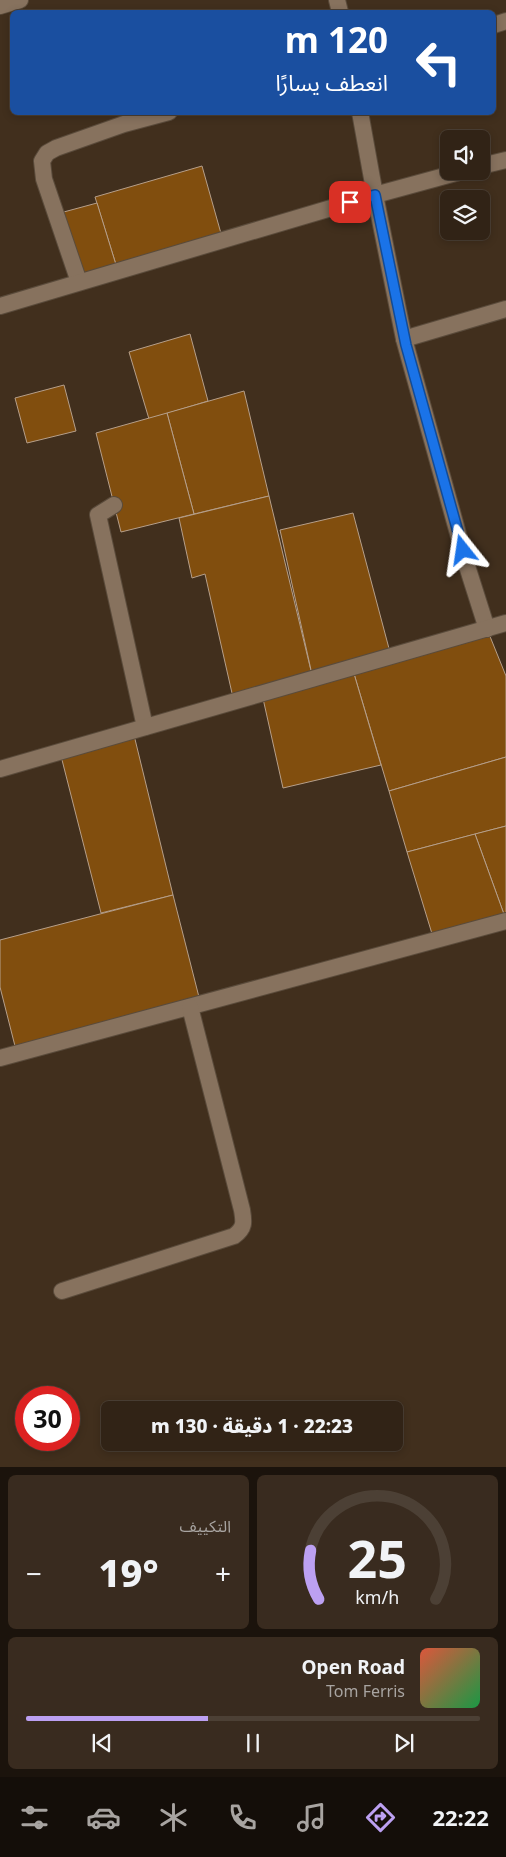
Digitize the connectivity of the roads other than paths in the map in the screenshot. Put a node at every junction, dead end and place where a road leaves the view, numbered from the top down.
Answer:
1 (157, 115) edge
2 (361, 115) edge
3 (506, 160) edge
4 (490, 164) edge
5 (440, 177) edge
6 (375, 195) junction
7 (79, 282) junction
8 (0, 306) edge
9 (506, 309) edge
10 (404, 339) junction
11 (114, 505) dead end
12 (506, 623) edge
13 (487, 629) junction
14 (145, 727) junction
15 (0, 769) edge
16 (506, 921) edge
17 (190, 1007) junction
18 (0, 1058) edge
19 (62, 1291) dead end

1 - 7 street
2 - 6 street
3 - 4 street
5 - 6 street
6 - 7 street
6 - 10 street
7 - 8 street
9 - 10 street
10 - 13 street
11 - 14 street
12 - 13 street
13 - 14 street
14 - 15 street
16 - 17 street
17 - 18 street
17 - 19 street

